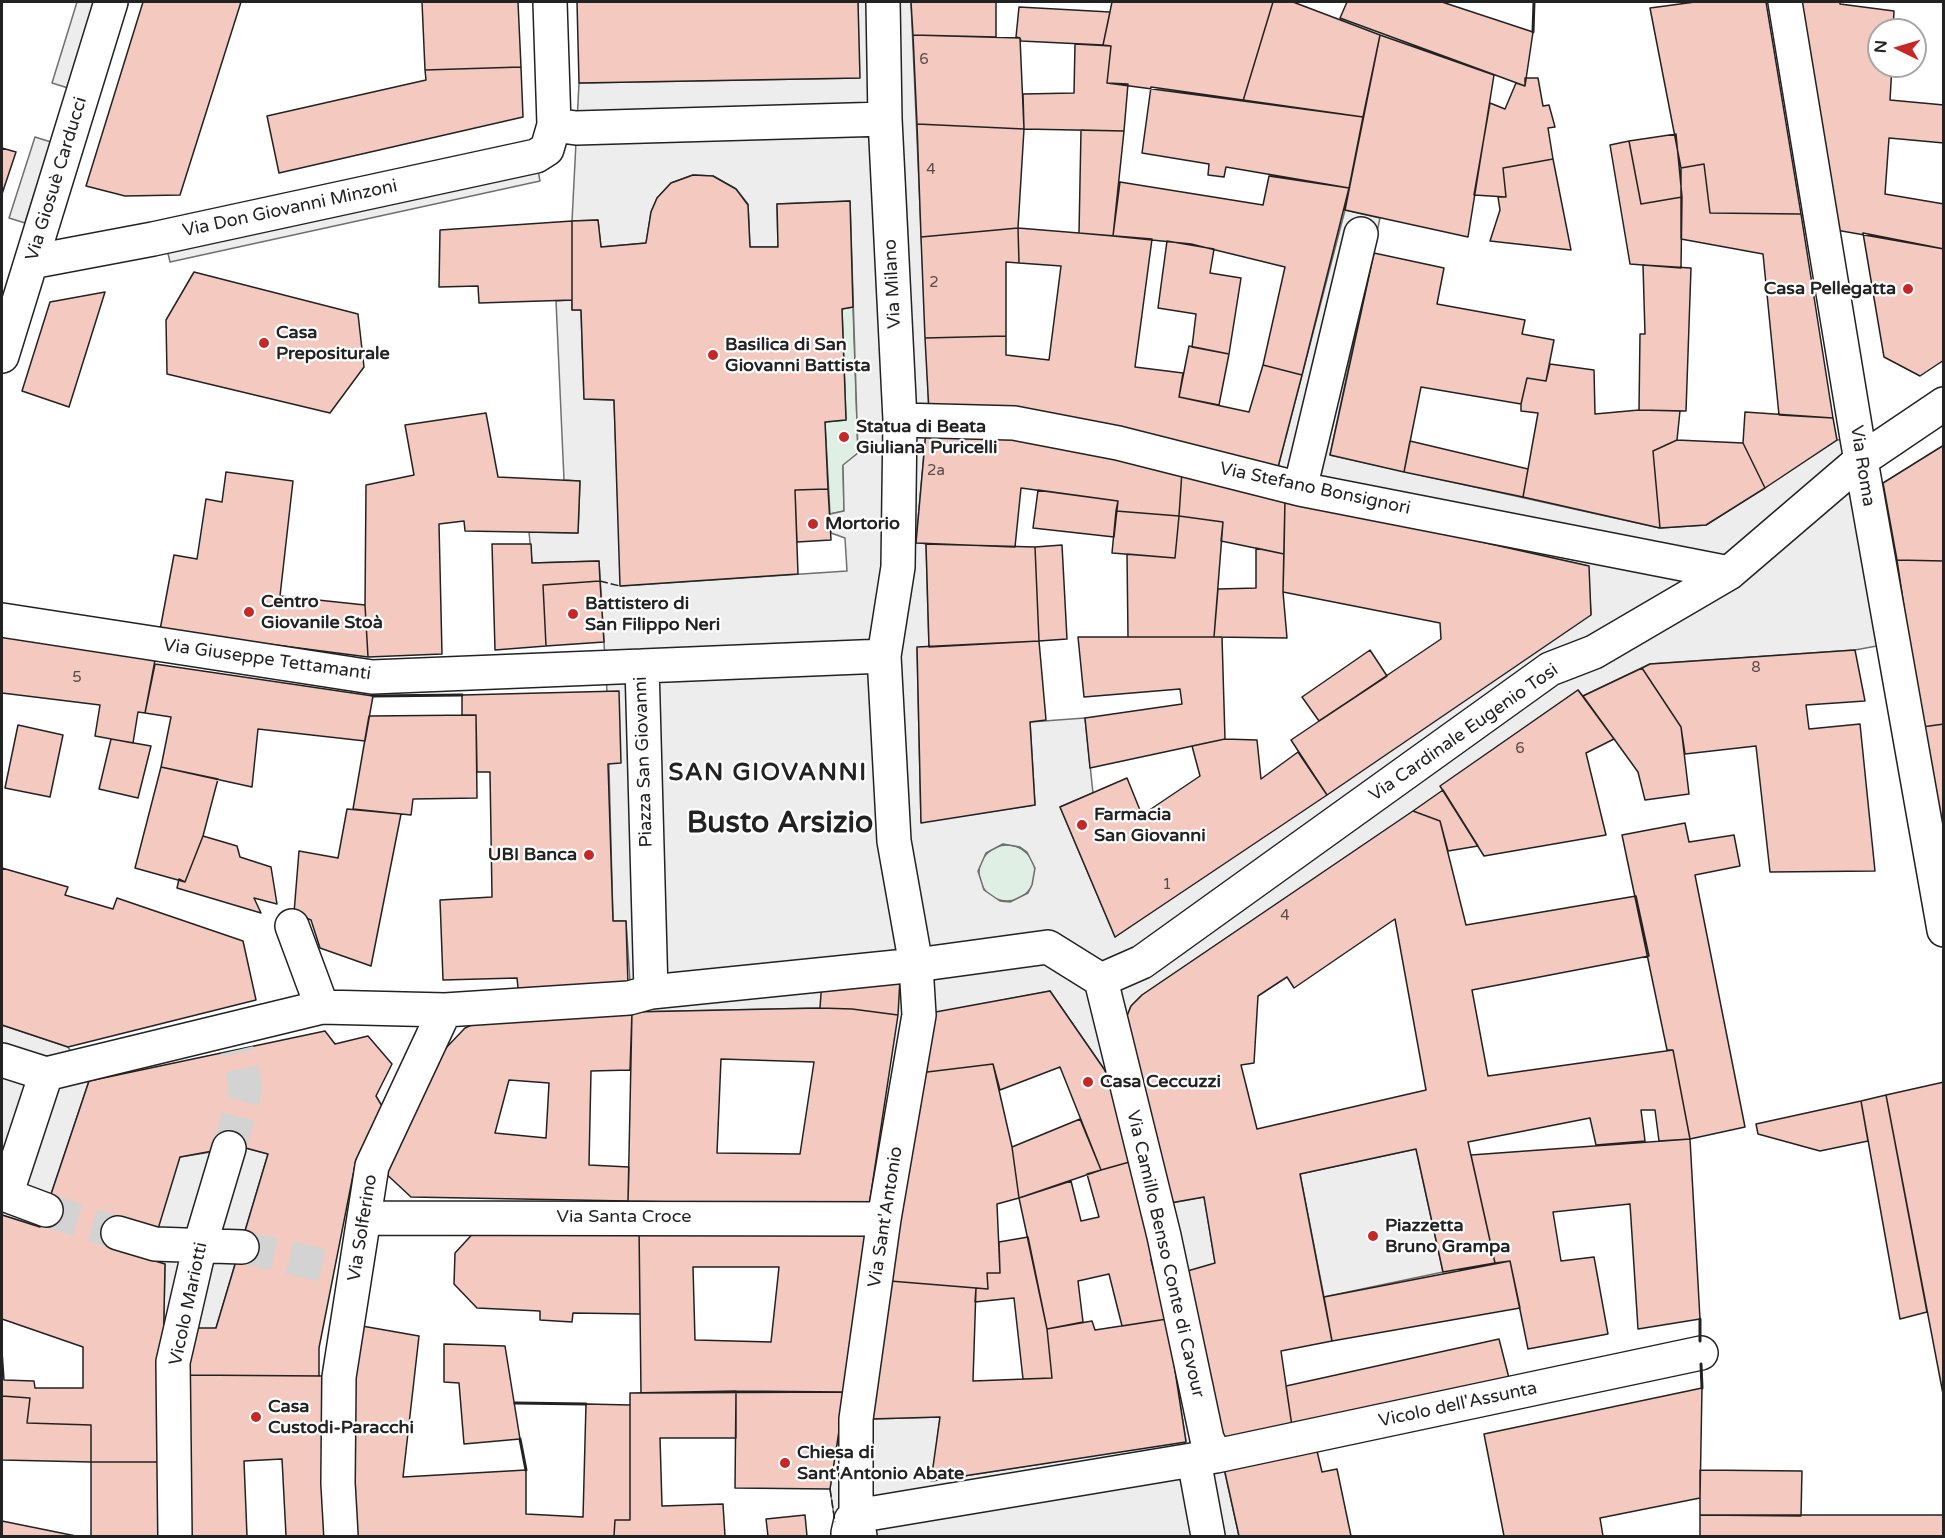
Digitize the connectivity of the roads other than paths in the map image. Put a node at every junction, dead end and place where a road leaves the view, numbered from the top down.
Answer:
1 (111, 2) edge
2 (550, 2) edge
3 (883, 2) edge
4 (1785, 2) edge
5 (885, 119) junction
6 (551, 137) junction
7 (1361, 234) dead end
8 (32, 262) junction
9 (2, 356) edge
10 (1944, 404) edge
11 (900, 420) junction
12 (1861, 460) junction
13 (1300, 489) junction
14 (1729, 573) junction
15 (2, 620) edge
16 (884, 656) junction
17 (642, 666) junction
18 (292, 926) dead end
19 (1944, 930) edge
20 (916, 965) junction
21 (1101, 980) junction
22 (640, 995) junction
23 (322, 1007) junction
24 (445, 1010) junction
25 (2, 1060) edge
26 (46, 1074) junction
27 (229, 1148) tunnel mouth
28 (4, 1194) edge
29 (46, 1210) tunnel mouth
30 (364, 1218) junction
31 (884, 1219) junction
32 (118, 1233) tunnel mouth
33 (200, 1245) junction
34 (242, 1247) tunnel mouth
35 (1701, 1353) dead end
36 (1205, 1458) junction
37 (855, 1530) edge
38 (175, 1536) edge
39 (341, 1536) edge
40 (1208, 1536) edge

1 - 8 street, Via Giosuè Carducci
2 - 6 street
3 - 5 street, Via Milano
4 - 12 street, Via Roma
5 - 6 street, Via Don Giovanni Minzoni
5 - 11 street, Via Milano
6 - 8 street, Via Don Giovanni Minzoni
7 - 13 street
8 - 9 street, Via Giosuè Carducci
10 - 12 street, Via Cardinale Eugenio Tosi
11 - 13 street, Via Stefano Bonsignori
11 - 16 street, Via Milano
12 - 14 street, Via Cardinale Eugenio Tosi
12 - 19 street, Via Roma
13 - 14 street, Via Stefano Bonsignori
14 - 21 street, Via Cardinale Eugenio Tosi
15 - 17 street, Via Giuseppe Tettamanti
16 - 17 street, Piazza San Giovanni
16 - 20 street
17 - 22 street, Piazza San Giovanni
18 - 23 street
20 - 21 street
20 - 22 street
20 - 31 street, Via Sant'Antonio
21 - 36 street, Via Camillo Benso Conte di Cavour
22 - 24 street
23 - 24 street
23 - 26 street
24 - 30 street, Via Solferino
25 - 26 street
26 - 28 street
27 - 33 street, Vicolo Mariotti
28 - 29 street
30 - 31 street, Via Santa Croce
30 - 39 street, Via Solferino
31 - 37 street, Via Sant'Antonio
32 - 33 street
33 - 34 street
33 - 38 street, Vicolo Mariotti
35 - 36 street, Vicolo dell'Assunta
36 - 37 street, Vicolo dell'Assunta
36 - 40 street, Via Camillo Benso Conte di Cavour

